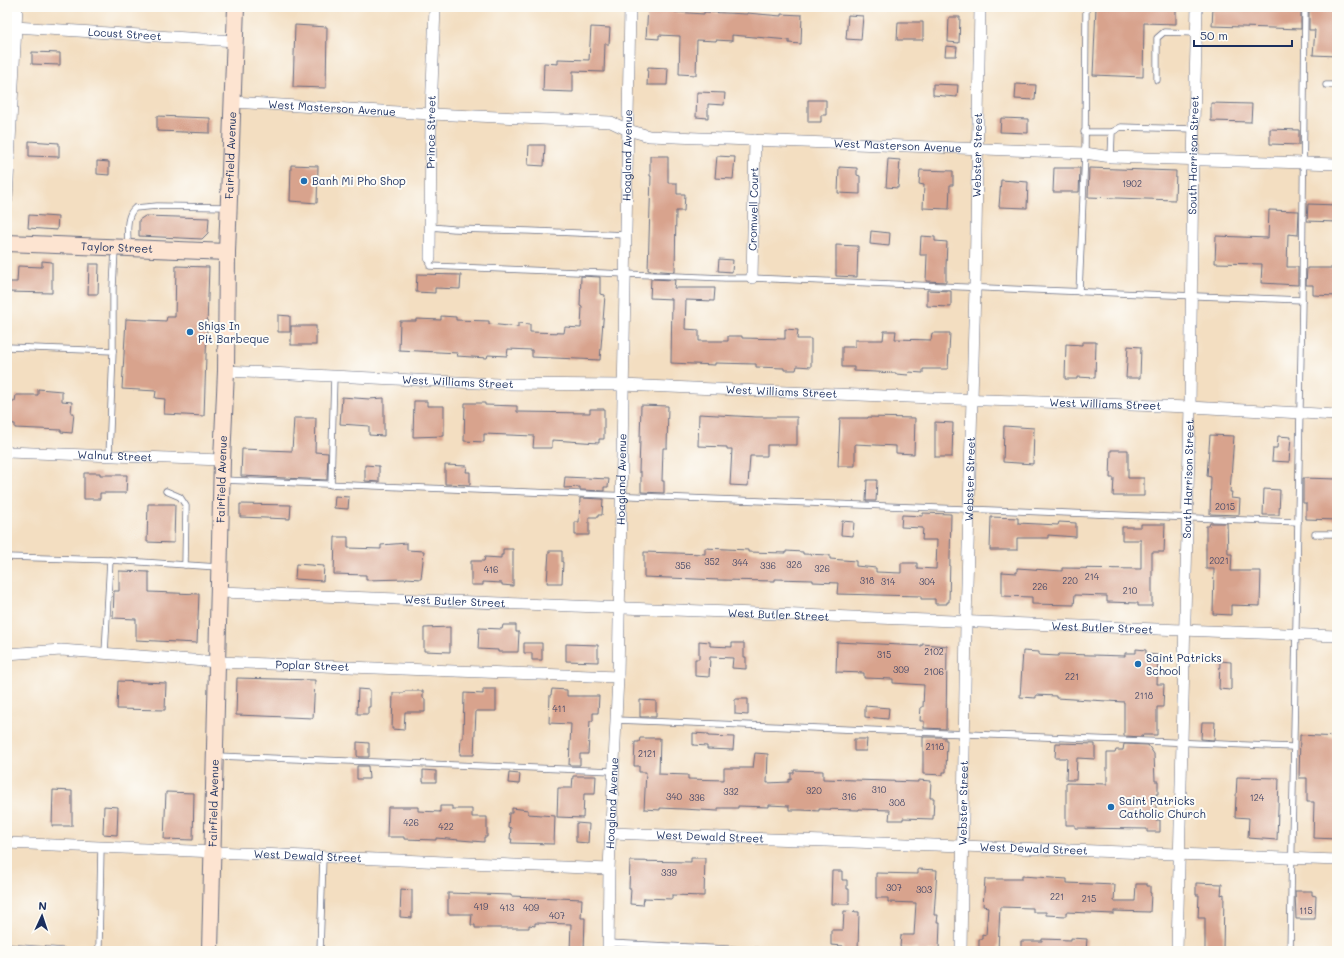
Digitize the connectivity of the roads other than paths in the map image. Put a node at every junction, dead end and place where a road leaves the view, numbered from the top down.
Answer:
1 (17, 7) edge
2 (236, 7) edge
3 (435, 7) edge
4 (630, 7) edge
5 (980, 7) edge
6 (1086, 7) edge
7 (1197, 7) edge
8 (1305, 7) edge
9 (15, 27) junction
10 (1196, 33) junction
11 (11, 40) edge
12 (235, 41) junction
13 (1157, 80) dead end
14 (1326, 85) dead end
15 (1337, 85) edge
16 (233, 102) junction
17 (431, 114) junction
18 (1194, 129) junction
19 (628, 130) junction
20 (1084, 132) junction
21 (1112, 132) junction
22 (8, 138) edge
23 (755, 140) junction
24 (977, 148) junction
25 (1084, 153) junction
26 (1111, 157) junction
27 (1193, 160) junction
28 (1304, 163) junction
29 (1337, 164) edge
30 (7, 199) edge
31 (229, 207) junction
32 (430, 227) junction
33 (626, 235) junction
34 (7, 243) edge
35 (122, 248) junction
36 (227, 252) junction
37 (430, 258) joint
38 (625, 274) junction
39 (752, 278) junction
40 (975, 287) junction
41 (1079, 292) junction
42 (1191, 296) junction
43 (1302, 300) junction
44 (7, 347) edge
45 (113, 351) junction
46 (226, 371) junction
47 (334, 376) junction
48 (622, 385) junction
49 (972, 399) junction
50 (1190, 407) junction
51 (1300, 413) junction
52 (1337, 416) edge
53 (7, 452) edge
54 (109, 456) junction
55 (222, 460) junction
56 (222, 480) junction
57 (331, 485) junction
58 (166, 491) dead end
59 (620, 496) junction
60 (969, 510) junction
61 (1187, 518) junction
62 (1298, 522) junction
63 (1316, 534) dead end
64 (1337, 534) edge
65 (7, 557) edge
66 (110, 560) junction
67 (185, 565) junction
68 (220, 567) junction
69 (220, 592) junction
70 (619, 607) junction
71 (966, 622) junction
72 (1185, 631) junction
73 (1296, 634) junction
74 (1337, 636) edge
75 (105, 653) junction
76 (7, 654) edge
77 (218, 662) junction
78 (618, 677) junction
79 (616, 720) junction
80 (964, 734) junction
81 (1182, 743) junction
82 (1293, 748) junction
83 (215, 756) junction
84 (613, 771) junction
85 (611, 833) junction
86 (7, 843) edge
87 (963, 845) junction
88 (101, 847) junction
89 (212, 852) junction
90 (1179, 853) junction
91 (323, 857) junction
92 (1292, 858) junction
93 (1337, 860) edge
94 (609, 869) junction
95 (7, 947) edge
96 (608, 947) edge
97 (63, 951) edge
98 (97, 951) edge
99 (210, 951) edge
100 (320, 951) edge
101 (771, 951) edge
102 (961, 951) edge
103 (1177, 951) edge
104 (1290, 951) edge

1 - 9 street
2 - 12 main road, Fairfield Avenue
3 - 17 street, Prince Street
4 - 19 street, Hoagland Avenue
5 - 24 street, Webster Street
6 - 20 lane
7 - 10 street, South Harrison Street
8 - 28 lane
9 - 11 street
9 - 12 street, Locust Street
10 - 13 lane
10 - 18 street, South Harrison Street
11 - 22 street
12 - 16 main road, Fairfield Avenue
14 - 15 lane
16 - 17 street, West Masterson Avenue
16 - 31 main road, Fairfield Avenue
17 - 19 street, West Masterson Avenue
17 - 32 street, Prince Street
18 - 21 lane
18 - 27 street, South Harrison Street
19 - 23 street, West Masterson Avenue
19 - 33 street, Hoagland Avenue
20 - 21 lane
20 - 25 lane
21 - 26 lane
22 - 30 street
23 - 24 street, West Masterson Avenue
23 - 39 street, Cromwell Court
24 - 25 street, West Masterson Avenue
24 - 40 street, Webster Street
25 - 26 street, West Masterson Avenue
25 - 41 lane
26 - 27 street, West Masterson Avenue
27 - 28 street, West Masterson Avenue
27 - 42 street, South Harrison Street
28 - 29 street, West Masterson Avenue
28 - 43 lane
31 - 35 lane
31 - 36 main road, Fairfield Avenue
32 - 33 lane
32 - 37 street, Prince Street
33 - 38 street, Hoagland Avenue
34 - 35 main road, Taylor Street
35 - 36 main road, Taylor Street
35 - 45 lane
36 - 46 main road, Fairfield Avenue
37 - 38 lane
38 - 39 lane
38 - 48 street, Hoagland Avenue
39 - 40 lane
40 - 41 lane
40 - 49 street, Webster Street
41 - 42 lane
42 - 43 lane
42 - 50 street, South Harrison Street
43 - 51 lane
44 - 45 lane
45 - 54 lane
46 - 47 street, West Williams Street
46 - 55 main road, Fairfield Avenue
47 - 48 street, West Williams Street
47 - 57 lane
48 - 49 street, West Williams Street
48 - 59 street, Hoagland Avenue
49 - 50 street, West Williams Street
49 - 60 street, Webster Street
50 - 51 street, West Williams Street
50 - 61 street, South Harrison Street
51 - 52 street, West Williams Street
51 - 62 lane
53 - 54 street, Walnut Street
54 - 55 street, Walnut Street
55 - 56 main road, Fairfield Avenue
56 - 57 lane
56 - 68 main road, Fairfield Avenue
57 - 59 lane
58 - 67 lane
59 - 60 lane
59 - 70 street, Hoagland Avenue
60 - 61 lane
60 - 71 street, Webster Street
61 - 62 lane
61 - 72 street, South Harrison Street
62 - 73 lane
63 - 64 lane
65 - 66 lane
66 - 67 lane
66 - 75 lane
67 - 68 lane
68 - 69 main road, Fairfield Avenue
69 - 70 street, West Butler Street
69 - 77 main road, Fairfield Avenue
70 - 71 street, West Butler Street
70 - 78 street, Hoagland Avenue
71 - 72 street, West Butler Street
71 - 80 street, Webster Street
72 - 73 street, West Butler Street
72 - 81 street, South Harrison Street
73 - 74 street, West Butler Street
73 - 82 lane
75 - 76 street, Poplar Street
75 - 77 street, Poplar Street
77 - 78 street, Poplar Street
77 - 83 main road, Fairfield Avenue
78 - 79 street, Hoagland Avenue
79 - 80 lane
79 - 84 street, Hoagland Avenue
80 - 81 lane
80 - 87 street, Webster Street
81 - 82 lane
81 - 90 street, South Harrison Street
82 - 92 lane
83 - 84 lane
83 - 89 main road, Fairfield Avenue
84 - 85 street, Hoagland Avenue
85 - 87 street, West Dewald Street
85 - 94 street, Hoagland Avenue
86 - 88 street, West Dewald Street
87 - 90 street, West Dewald Street
87 - 102 street, Webster Street
88 - 89 street, West Dewald Street
88 - 98 lane
89 - 91 street, West Dewald Street
89 - 99 main road, Fairfield Avenue
90 - 92 street, West Dewald Street
90 - 103 street, South Harrison Street
91 - 94 street, West Dewald Street
91 - 100 lane
92 - 93 street, West Dewald Street
92 - 104 lane
94 - 96 street, Hoagland Avenue
95 - 97 lane
96 - 101 lane

